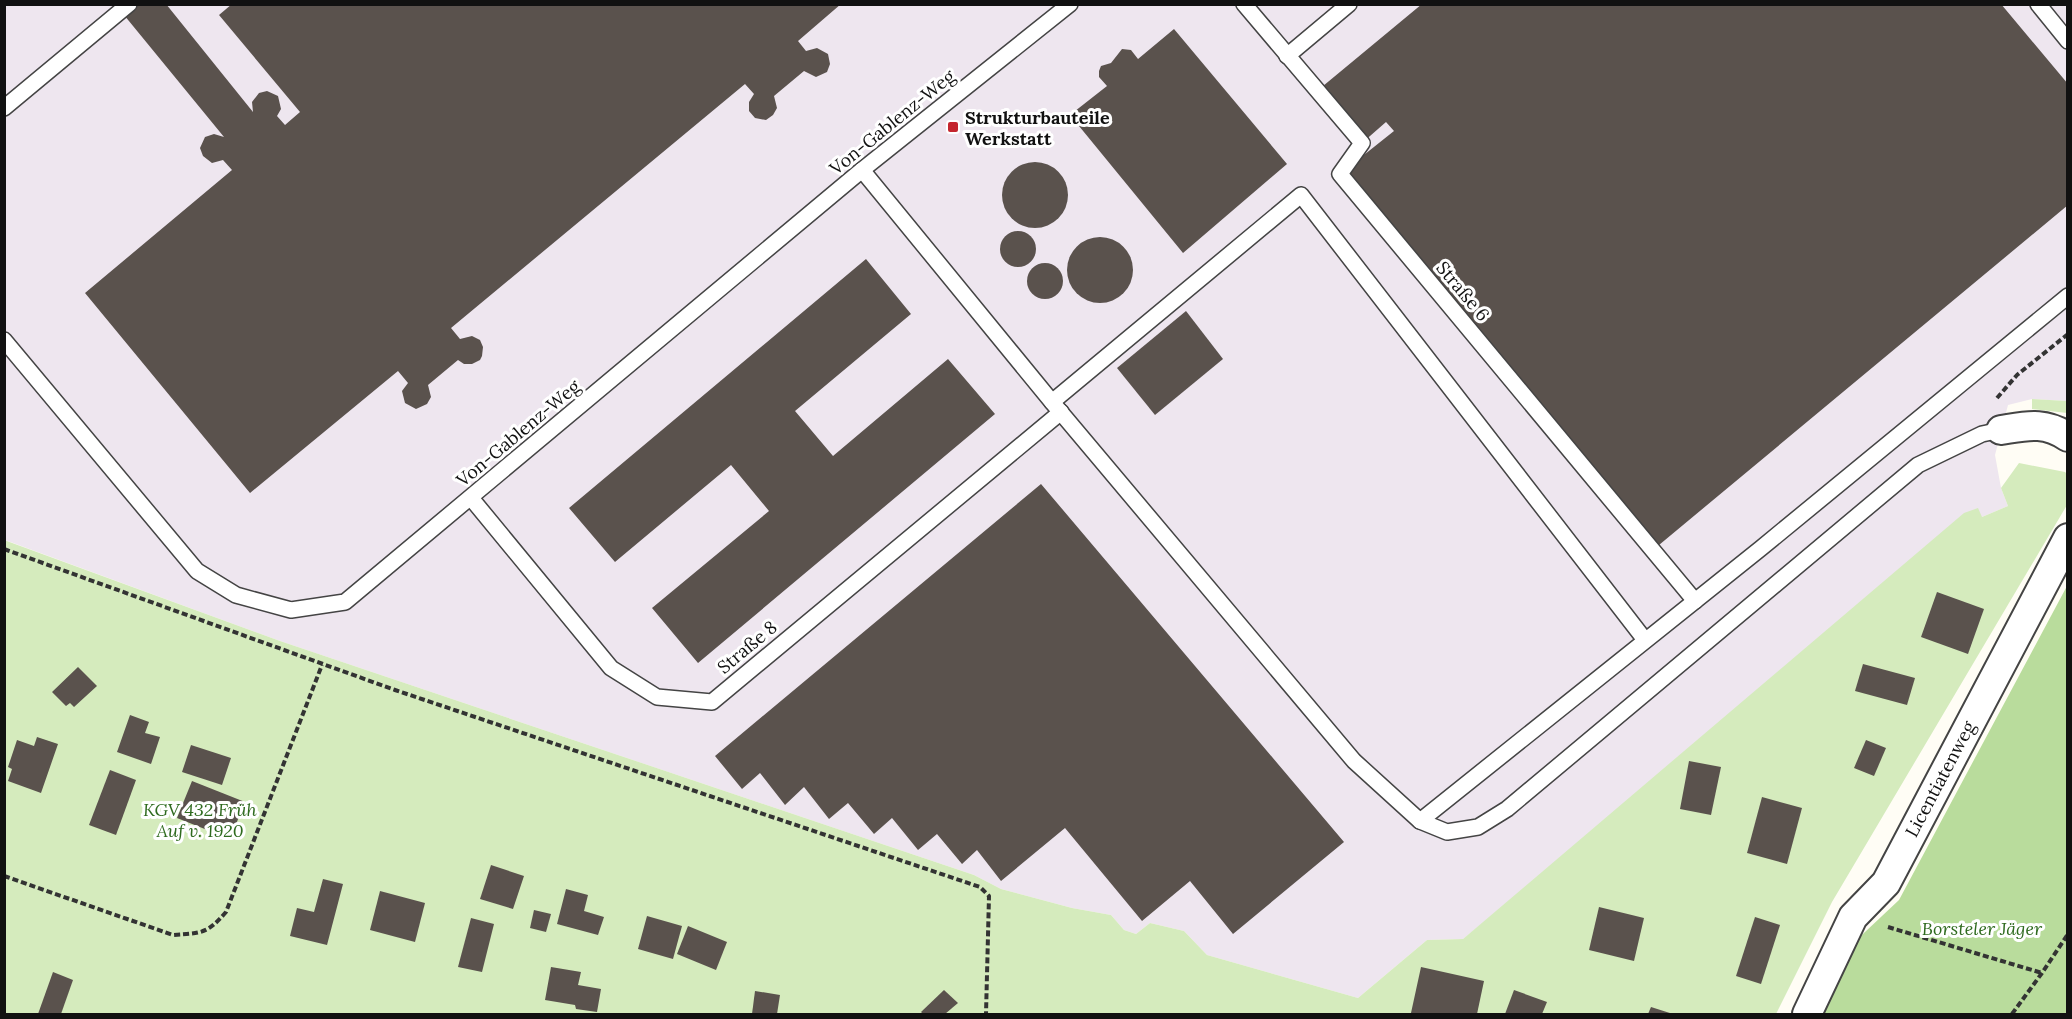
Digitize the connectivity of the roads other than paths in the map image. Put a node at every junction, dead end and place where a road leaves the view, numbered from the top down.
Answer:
1 (129, 4) edge
2 (1070, 4) edge
3 (1244, 4) edge
4 (1349, 4) edge
5 (2038, 4) edge
6 (2067, 41) edge
7 (1287, 56) junction
8 (4, 108) edge
9 (862, 170) junction
10 (2067, 296) edge
11 (4, 340) edge
12 (1057, 407) junction
13 (1992, 432) joint
14 (2067, 437) edge
15 (471, 498) junction
16 (2067, 538) edge
17 (1695, 601) junction
18 (1645, 640) junction
19 (1420, 821) junction
20 (1807, 1014) edge

1 - 8 lane
2 - 9 lane, Von-Gablenz-Weg
3 - 7 lane, Straße 6
4 - 7 lane
5 - 6 lane
7 - 17 lane, Straße 6
9 - 12 lane
9 - 15 lane, Von-Gablenz-Weg
10 - 17 lane
11 - 15 lane, Von-Gablenz-Weg
12 - 15 lane, Straße 8
12 - 18 lane, Straße 8
12 - 19 lane
13 - 14 street
13 - 19 lane
16 - 20 street, Licentiatenweg
17 - 18 lane
18 - 19 lane

